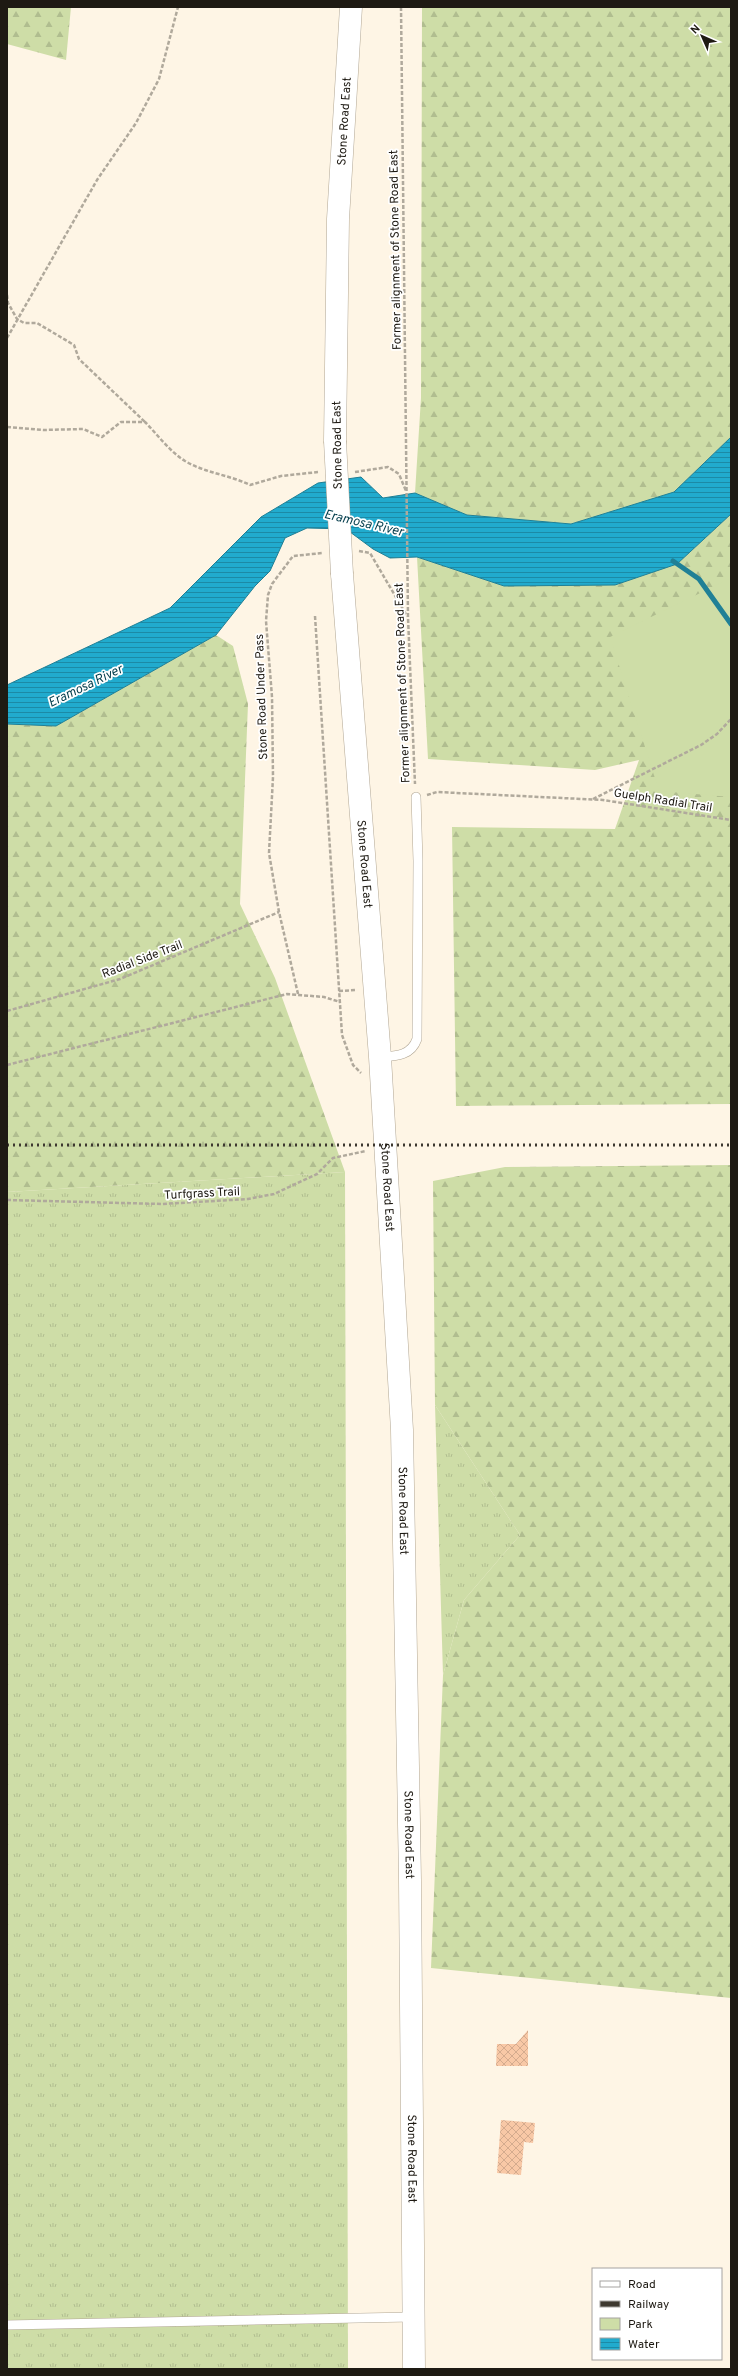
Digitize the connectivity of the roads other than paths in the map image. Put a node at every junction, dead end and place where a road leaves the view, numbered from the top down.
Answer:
1 (351, 7) edge
2 (416, 797) road end
3 (380, 1057) junction
4 (412, 2317) junction
5 (7, 2325) edge
6 (414, 2369) edge

1 - 3 main road, Stone Road East, bridge
2 - 3 lane
3 - 4 main road, Stone Road East
4 - 5 lane
4 - 6 main road, Stone Road East

